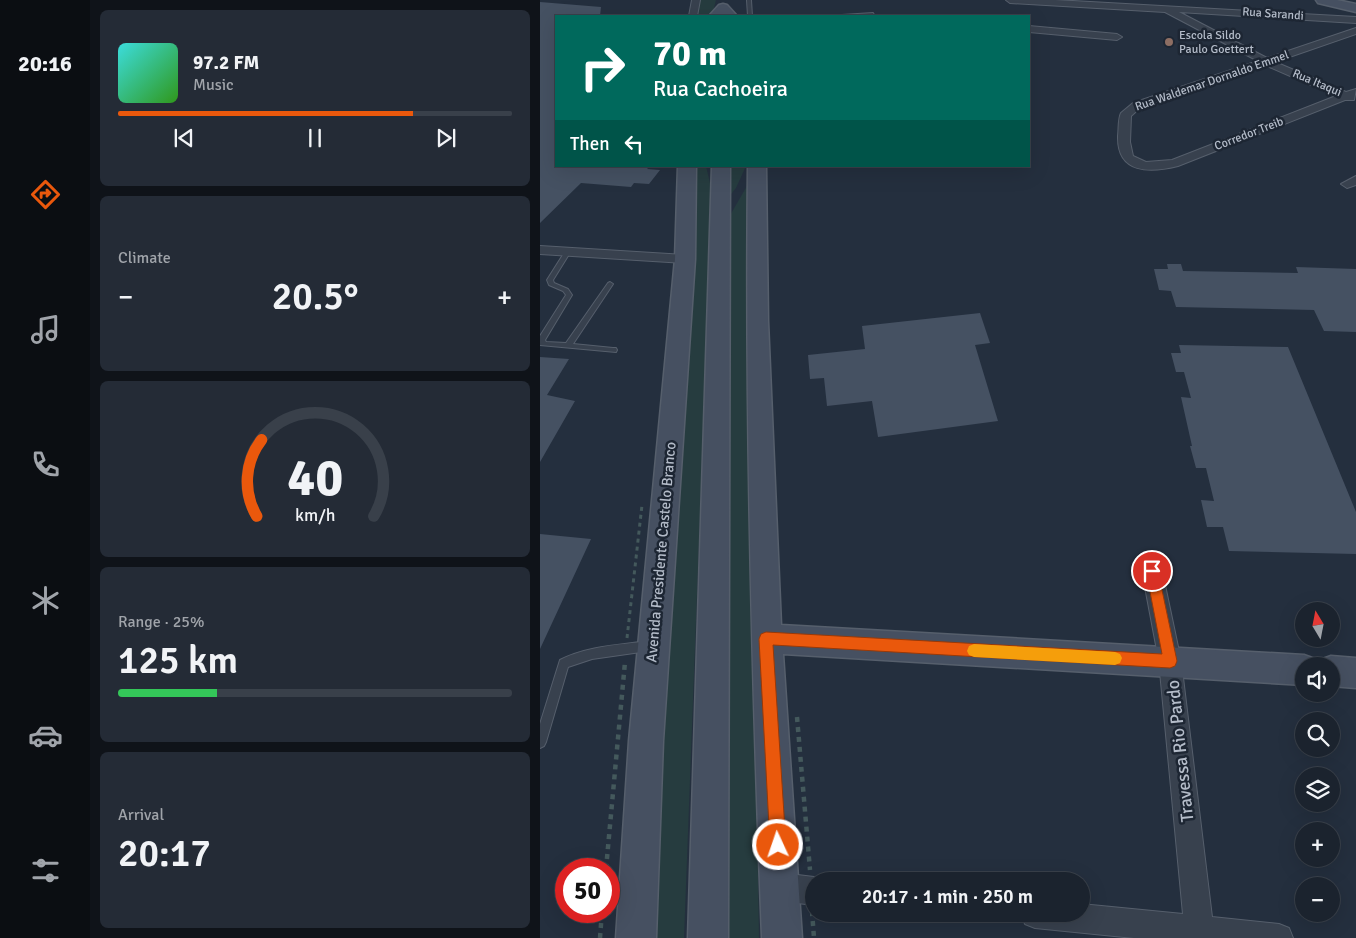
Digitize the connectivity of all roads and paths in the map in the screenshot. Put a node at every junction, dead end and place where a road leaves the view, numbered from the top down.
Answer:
1 (696, 0) edge
2 (748, 0) edge
3 (1143, 0) edge
4 (1322, 0) edge
5 (1010, 3) edge
6 (1163, 7) junction
7 (1356, 8) edge
8 (873, 14) dead end
9 (693, 15) edge
10 (750, 15) edge
11 (858, 15) edge
12 (1356, 20) edge
13 (1030, 29) edge
14 (1356, 31) edge
15 (1117, 37) dead end
16 (1267, 62) junction
17 (1353, 96) edge
18 (1141, 164) joint
19 (687, 167) edge
20 (754, 167) edge
21 (756, 167) edge
22 (727, 180) edge
23 (540, 250) edge
24 (568, 252) junction
25 (685, 259) junction
26 (610, 284) dead end
27 (568, 346) junction
28 (612, 350) dead end
29 (1152, 571) dead end
30 (766, 639) junction
31 (654, 645) junction
32 (1170, 661) junction
33 (1295, 669) edge
34 (1340, 672) edge
35 (1356, 673) edge
36 (796, 708) dead end
37 (540, 742) edge
38 (810, 872) edge
39 (781, 887) junction
40 (805, 889) edge
41 (1090, 920) edge
42 (813, 922) edge
43 (601, 923) edge
44 (1199, 931) junction
45 (600, 938) edge
46 (636, 938) edge
47 (708, 938) edge
48 (782, 938) edge
49 (814, 938) edge
50 (1279, 938) edge

1 - 9 street
2 - 10 lane
3 - 6 street, Rua Itaqui
4 - 7 main road
5 - 6 street, Rua Sarandi
6 - 12 street, Rua Sarandi
6 - 16 street, Rua Itaqui
8 - 11 lane
13 - 15 street
14 - 16 street, Rua Waldemar Dornaldo Emmel
16 - 17 street, Rua Itaqui
16 - 18 street, Rua Waldemar Dornaldo Emmel
17 - 18 street, Corredor Treib
19 - 25 main road, Avenida Presidente Castelo Branco
20 - 22 main road
21 - 30 main road
22 - 47 main road
23 - 24 street
24 - 25 street
24 - 27 lane
25 - 31 main road, Avenida Presidente Castelo Branco
26 - 27 lane
27 - 28 lane
29 - 32 street, Travessa Rio Pardo
30 - 32 main road
30 - 39 main road
31 - 37 lane
31 - 46 main road, Avenida Presidente Castelo Branco
32 - 33 main road
32 - 44 street, Travessa Rio Pardo
34 - 35 main road
36 - 38 path
39 - 40 street
39 - 48 main road
41 - 44 street
42 - 49 path
43 - 45 path
44 - 50 street

